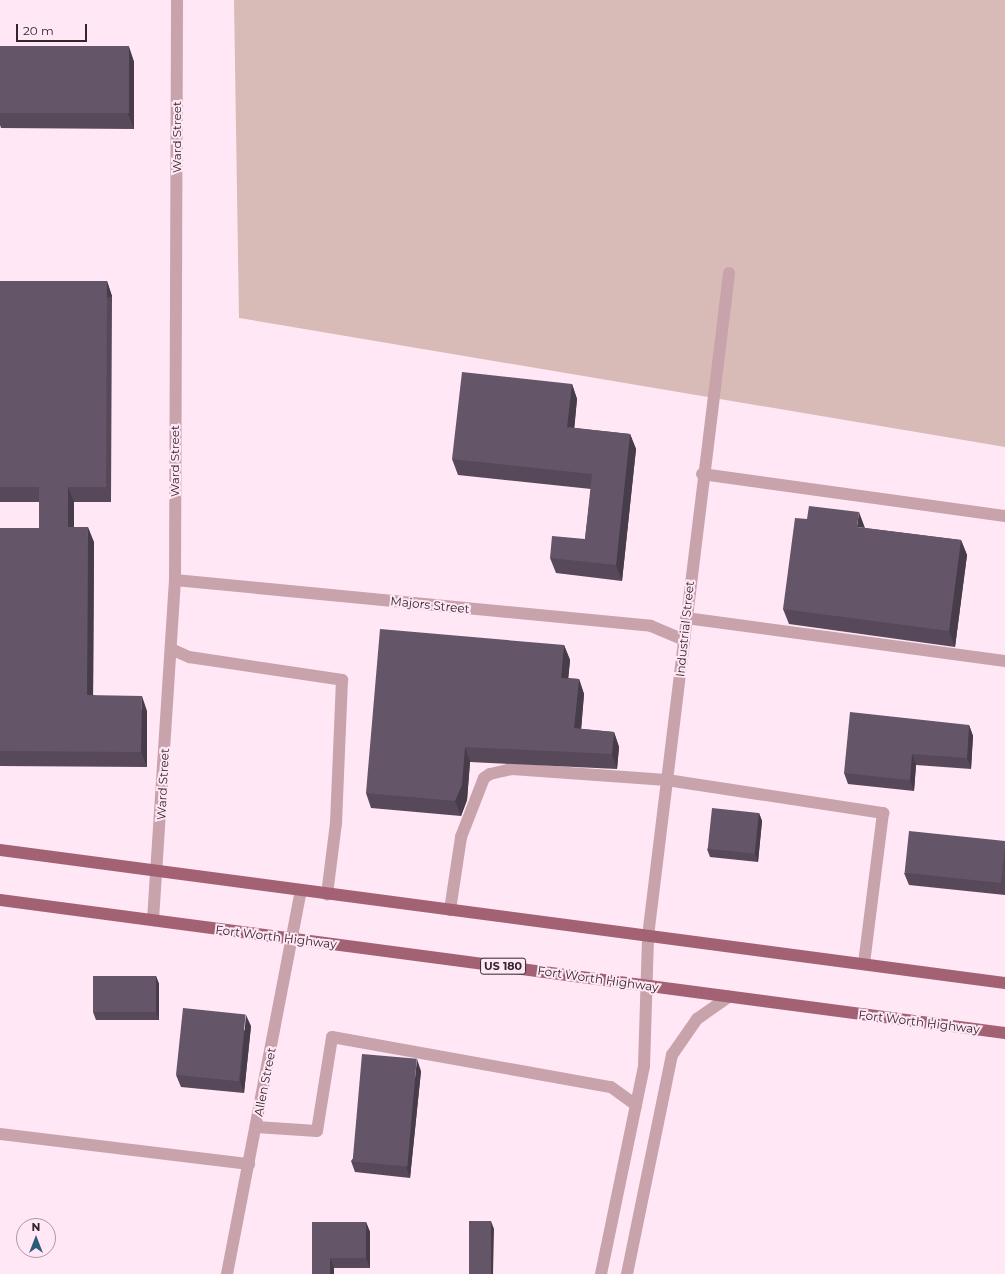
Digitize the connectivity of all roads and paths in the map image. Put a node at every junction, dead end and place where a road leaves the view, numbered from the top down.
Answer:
1 (177, 0) edge
2 (729, 273) dead end
3 (702, 474) junction
4 (1005, 516) edge
5 (175, 580) junction
6 (686, 618) junction
7 (684, 640) junction
8 (171, 649) junction
9 (1005, 661) edge
10 (667, 780) junction
11 (0, 850) edge
12 (158, 871) junction
13 (301, 890) junction
14 (326, 894) junction
15 (0, 900) edge
16 (450, 910) junction
17 (153, 920) junction
18 (648, 936) junction
19 (294, 939) junction
20 (864, 964) junction
21 (1005, 983) edge
22 (645, 985) junction
23 (729, 997) junction
24 (1005, 1033) edge
25 (636, 1105) junction
26 (256, 1127) junction
27 (0, 1134) edge
28 (249, 1164) junction
29 (227, 1274) edge
30 (601, 1274) edge
31 (627, 1274) edge

1 - 5 street, Ward Street
2 - 3 street, Industrial Street
3 - 4 street
3 - 6 street, Industrial Street
5 - 7 street, Majors Street
5 - 8 street, Ward Street
6 - 7 street, Industrial Street
6 - 9 street
7 - 10 street, Industrial Street
8 - 12 street, Ward Street
8 - 14 street
10 - 16 street
10 - 18 street, Industrial Street
10 - 20 street
11 - 12 main road
12 - 13 main road
12 - 17 street, Ward Street
13 - 14 main road
13 - 19 street, Allen Street
14 - 16 main road
15 - 17 main road, Fort Worth Highway / US 180
16 - 18 main road
17 - 19 main road, Fort Worth Highway / US 180
18 - 20 main road
18 - 22 street, Industrial Street
19 - 22 main road, Fort Worth Highway / US 180
19 - 26 street, Allen Street
20 - 21 main road
22 - 23 main road, Fort Worth Highway / US 180
22 - 25 street, Industrial Street
23 - 24 main road, Fort Worth Highway / US 180
23 - 31 street
25 - 26 street
25 - 30 street, Industrial Street
26 - 28 street, Allen Street
27 - 28 street
28 - 29 street, Allen Street

